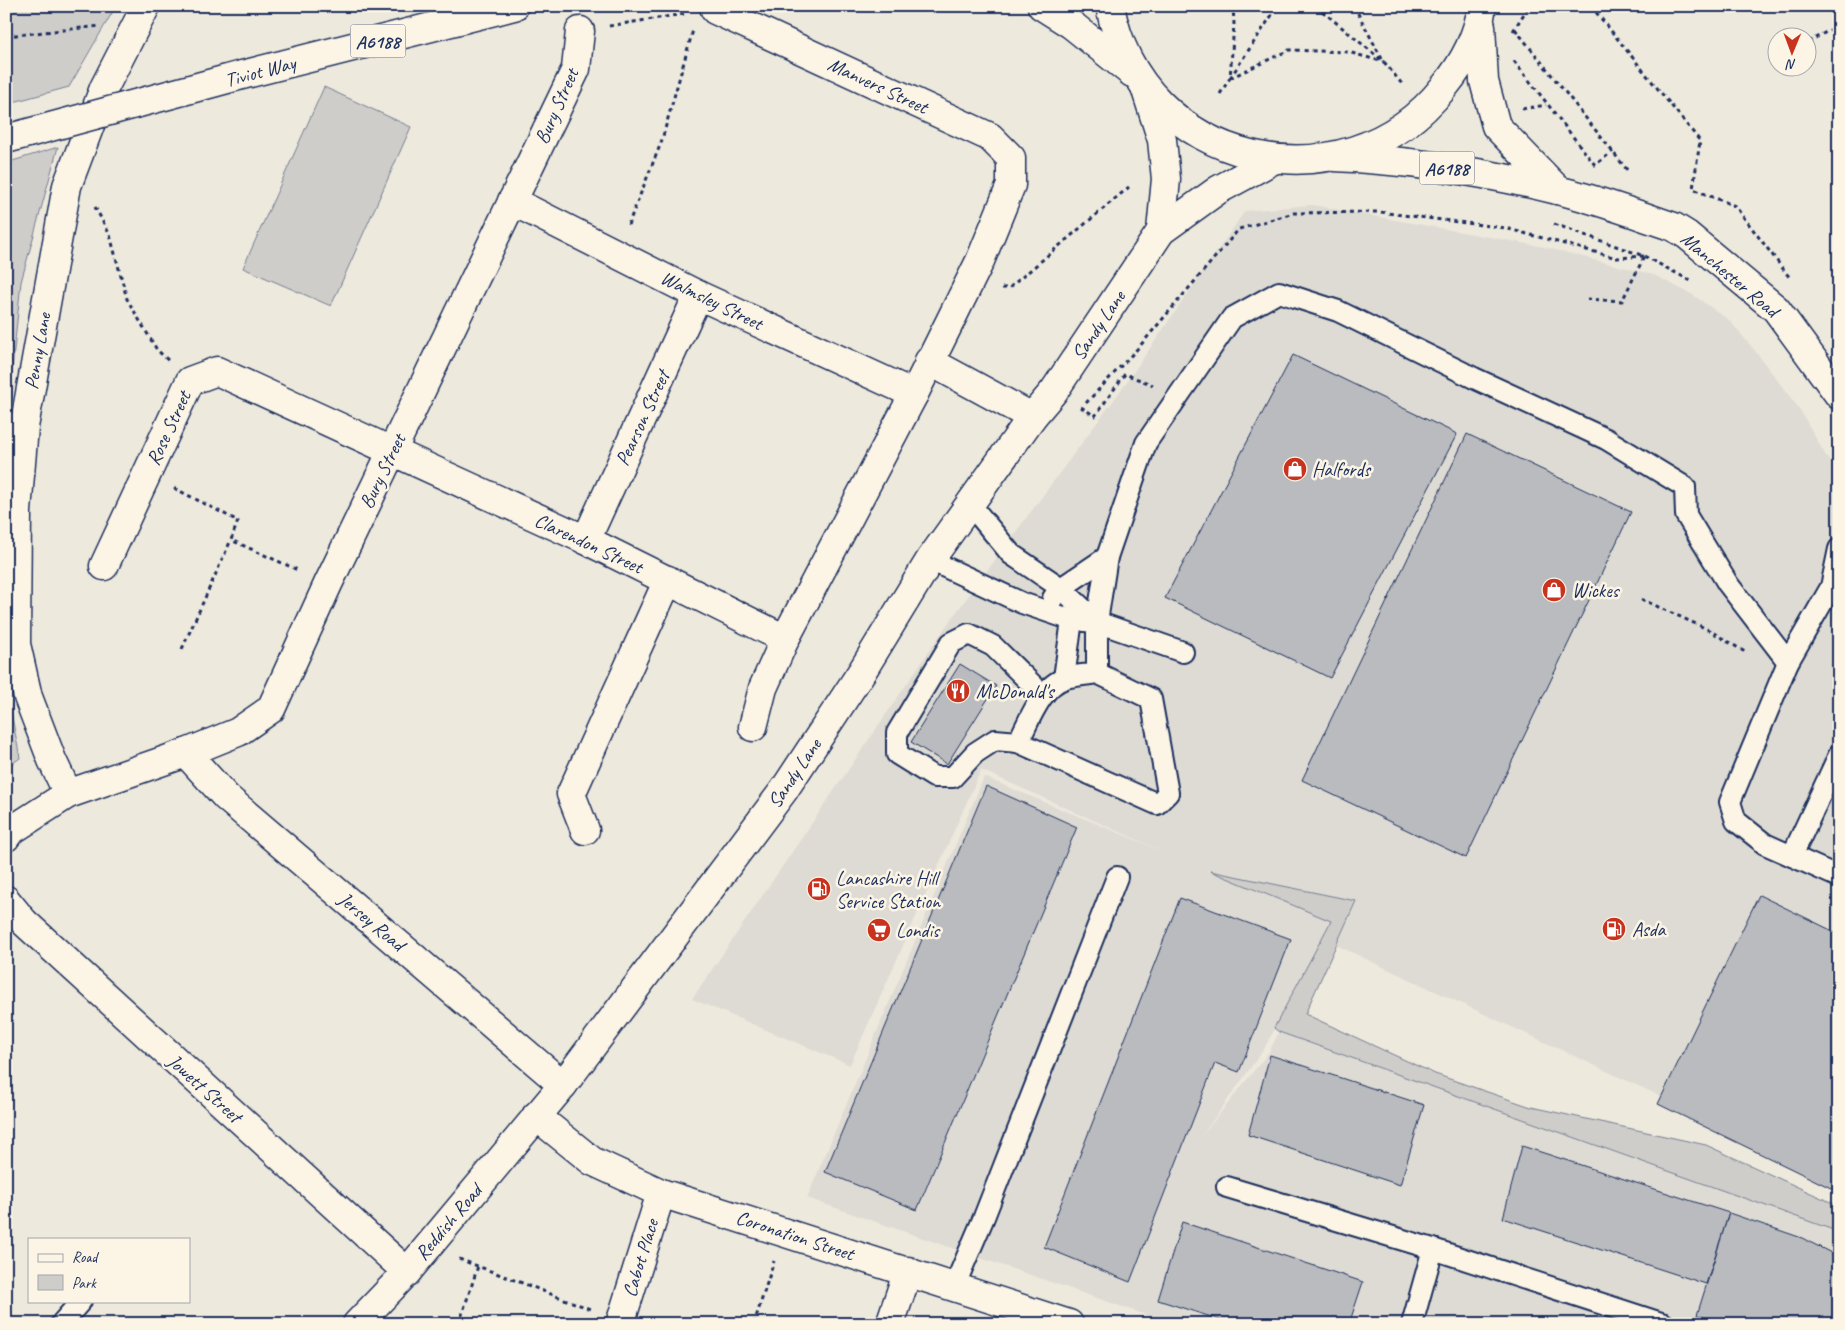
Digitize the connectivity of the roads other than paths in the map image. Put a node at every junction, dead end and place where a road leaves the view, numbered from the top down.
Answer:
1 (514, 6) edge
2 (1042, 6) edge
3 (1110, 6) edge
4 (706, 11) road end
5 (1481, 13) edge
6 (142, 14) edge
7 (580, 31) road end
8 (1142, 83) junction
9 (6, 139) edge
10 (1334, 157) junction
11 (1273, 160) junction
12 (1558, 190) junction
13 (512, 201) junction
14 (1161, 231) junction
15 (698, 295) junction
16 (929, 361) junction
17 (914, 394) junction
18 (1839, 395) edge
19 (1032, 417) junction
20 (392, 451) junction
21 (969, 503) junction
22 (586, 540) junction
23 (1839, 548) edge
24 (1107, 557) junction
25 (930, 560) junction
26 (104, 566) dead end
27 (668, 580) junction
28 (1836, 585) edge
29 (1062, 588) junction
30 (1044, 609) junction
31 (1072, 620) junction
32 (1097, 622) junction
33 (785, 639) junction
34 (1183, 652) dead end
35 (1788, 662) junction
36 (1097, 673) junction
37 (1064, 678) junction
38 (1043, 695) junction
39 (753, 727) dead end
40 (1018, 742) junction
41 (186, 753) junction
42 (1839, 755) edge
43 (68, 794) junction
44 (585, 830) dead end
45 (6, 838) edge
46 (1792, 856) junction
47 (1117, 877) dead end
48 (1839, 877) edge
49 (6, 900) edge
50 (563, 1084) junction
51 (536, 1116) junction
52 (1227, 1186) dead end
53 (660, 1192) junction
54 (1434, 1249) junction
55 (908, 1271) junction
56 (407, 1272) junction
57 (954, 1287) junction
58 (80, 1302) edge
59 (620, 1322) edge
60 (61, 1324) edge
61 (357, 1324) edge
62 (890, 1324) edge
63 (1069, 1324) edge
64 (1412, 1324) edge
65 (1664, 1324) edge

1 - 9 street, Tiviot Way / A6188, bridge
2 - 8 street
3 - 8 street
4 - 16 street, Manvers Street
5 - 10 street
5 - 12 street, Manchester Road / A6188
6 - 43 street, Penny Lane
7 - 13 street, Bury Street
8 - 11 street
8 - 14 street, Sandy Lane
10 - 11 street
10 - 12 street, Manchester Road / A6188
11 - 14 street, Sandy Lane
12 - 18 street, Manchester Road / A6188
13 - 15 street, Walmsley Street
13 - 20 street, Bury Street
14 - 19 street, Sandy Lane
15 - 17 street, Walmsley Street
15 - 22 street, Pearson Street
16 - 17 street
16 - 19 street
17 - 33 street
19 - 21 street, Sandy Lane
20 - 22 street, Clarendon Street
20 - 26 street, Rose Street
20 - 41 street, Bury Street
21 - 25 street, Sandy Lane
21 - 29 lane
22 - 27 street, Clarendon Street
23 - 28 lane
24 - 29 lane
24 - 32 lane
24 - 35 lane
25 - 30 lane
25 - 50 street, Sandy Lane
27 - 33 street, Clarendon Street
27 - 44 street
28 - 35 lane
29 - 30 lane
29 - 32 lane
30 - 31 lane
31 - 32 lane
31 - 37 lane
32 - 34 lane
32 - 36 lane
33 - 39 street
35 - 46 lane
36 - 37 lane
36 - 40 lane
37 - 38 lane
38 - 40 lane
38 - 40 lane
41 - 43 street, Bury Street
41 - 50 street, Jersey Road
42 - 46 lane
43 - 45 street
46 - 48 lane
47 - 57 lane
49 - 56 street, Jowett Street
50 - 51 street, Sandy Lane
51 - 53 street, Coronation Street
51 - 56 street, Reddish Road
52 - 54 lane
53 - 55 street, Coronation Street
53 - 59 street, Cabot Place
54 - 64 lane
54 - 65 lane
55 - 57 street, Coronation Street
55 - 62 street
56 - 61 street, Reddish Road
57 - 63 street, Coronation Street
58 - 60 lane

